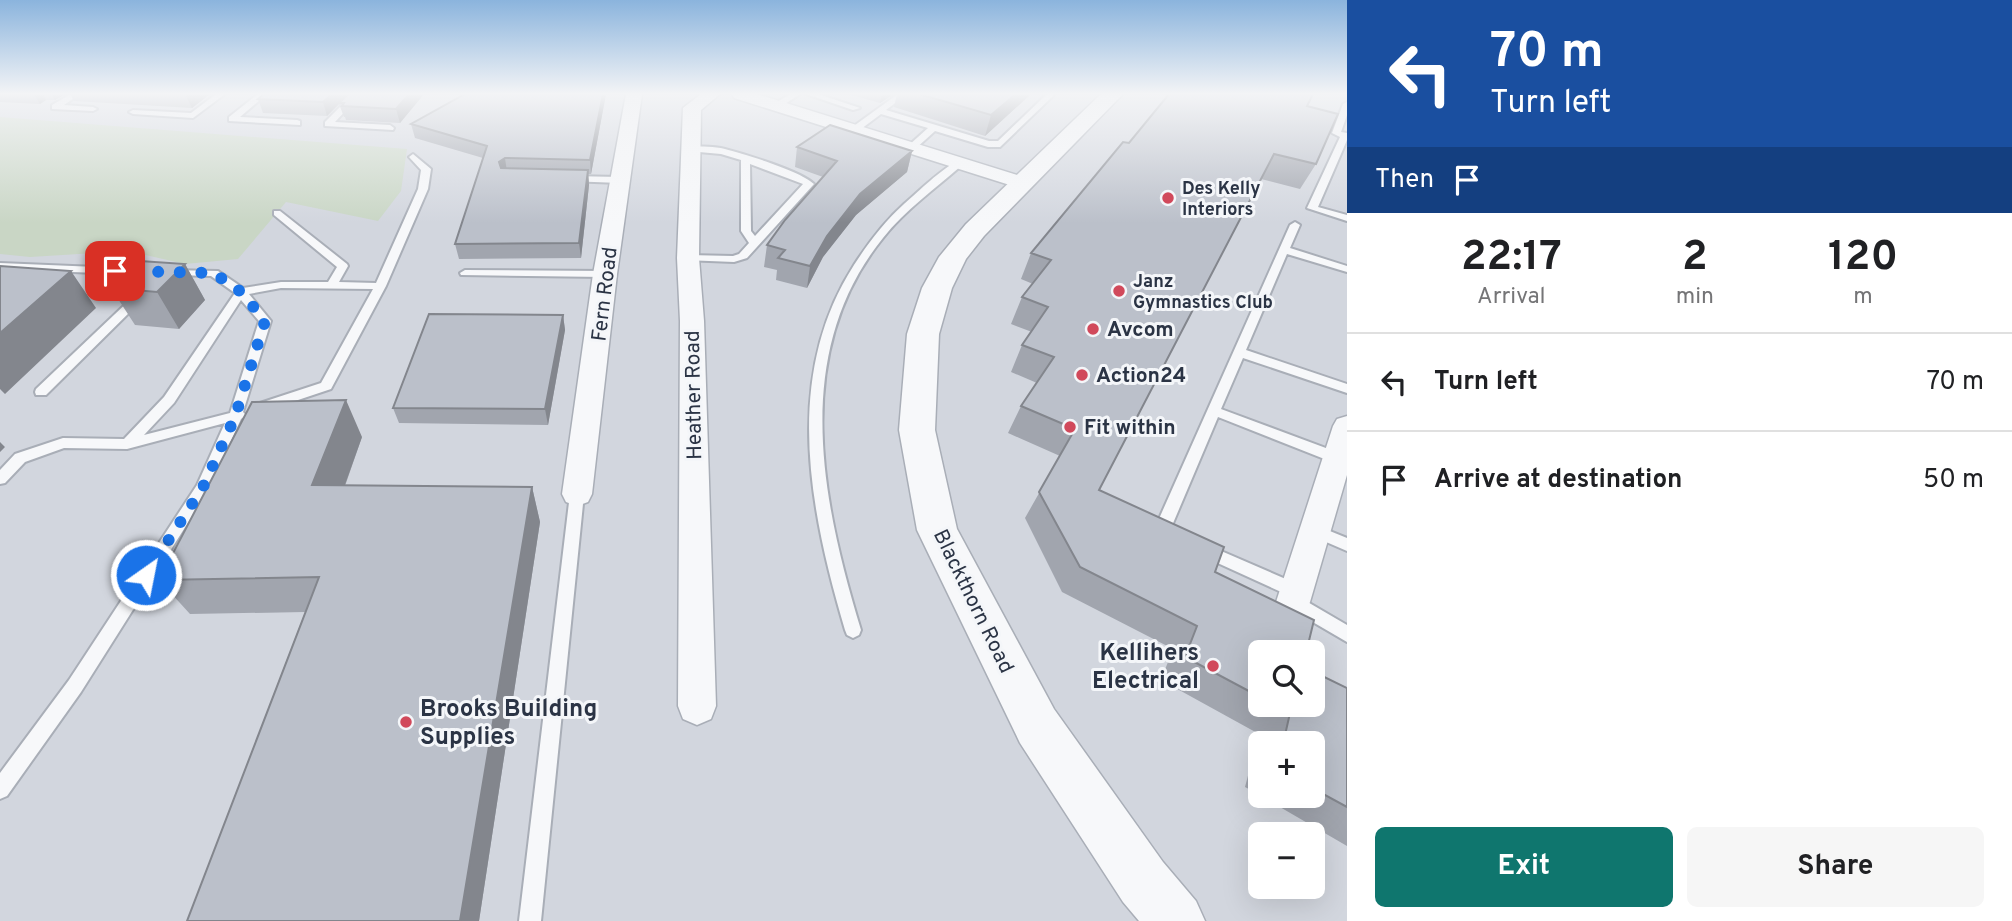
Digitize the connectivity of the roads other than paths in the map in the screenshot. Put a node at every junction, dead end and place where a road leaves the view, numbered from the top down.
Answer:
1 (627, 137) edge
2 (691, 137) edge
3 (876, 137) edge
4 (923, 137) edge
5 (962, 137) edge
6 (1007, 137) edge
7 (1070, 137) edge
8 (1346, 137) edge
9 (911, 148) junction
10 (691, 149) junction
11 (413, 157) dead end
12 (745, 158) junction
13 (958, 163) junction
14 (559, 179) edge
15 (620, 180) junction
16 (1023, 183) junction
17 (277, 213) dead end
18 (1347, 218) edge
19 (1295, 225) dead end
20 (755, 243) junction
21 (1284, 250) junction
22 (688, 258) junction
23 (0, 266) edge
24 (24, 267) junction
25 (1347, 269) edge
26 (465, 273) dead end
27 (605, 274) junction
28 (8, 281) edge
29 (332, 285) junction
30 (380, 286) junction
31 (147, 289) edge
32 (241, 292) junction
33 (1239, 352) junction
34 (1347, 388) edge
35 (41, 392) dead end
36 (1214, 411) junction
37 (235, 417) junction
38 (1347, 426) edge
39 (127, 444) junction
40 (1337, 458) junction
41 (0, 479) edge
42 (577, 494) joint
43 (1315, 531) junction
44 (1347, 545) edge
45 (1295, 596) junction
46 (853, 630) dead end
47 (1347, 634) edge
48 (697, 706) dead end
49 (0, 789) edge
50 (530, 921) edge
51 (1176, 921) edge

1 - 15 street, Fern Road
2 - 10 street, Heather Road
3 - 9 street
4 - 9 lane
5 - 6 lane
7 - 16 street, Blackthorn Road
8 - 18 lane
9 - 13 street
10 - 12 lane
10 - 22 street, Heather Road
11 - 30 lane
12 - 20 lane
12 - 20 lane
13 - 16 street
13 - 46 lane
14 - 15 lane
15 - 27 street, Fern Road
16 - 51 street, Blackthorn Road
17 - 29 lane
19 - 21 lane
20 - 22 lane
21 - 25 lane
21 - 33 lane
22 - 48 street, Heather Road
23 - 24 lane
24 - 28 lane
24 - 32 lane
26 - 27 lane
27 - 42 street, Fern Road
29 - 30 lane
29 - 32 lane
30 - 37 lane
31 - 35 lane
32 - 37 lane
32 - 39 lane
33 - 34 lane
33 - 36 lane
36 - 40 lane
36 - 45 lane
37 - 39 lane
37 - 49 lane
38 - 40 street
39 - 41 lane
40 - 43 street
42 - 50 lane
43 - 44 lane
43 - 45 street
45 - 47 lane

